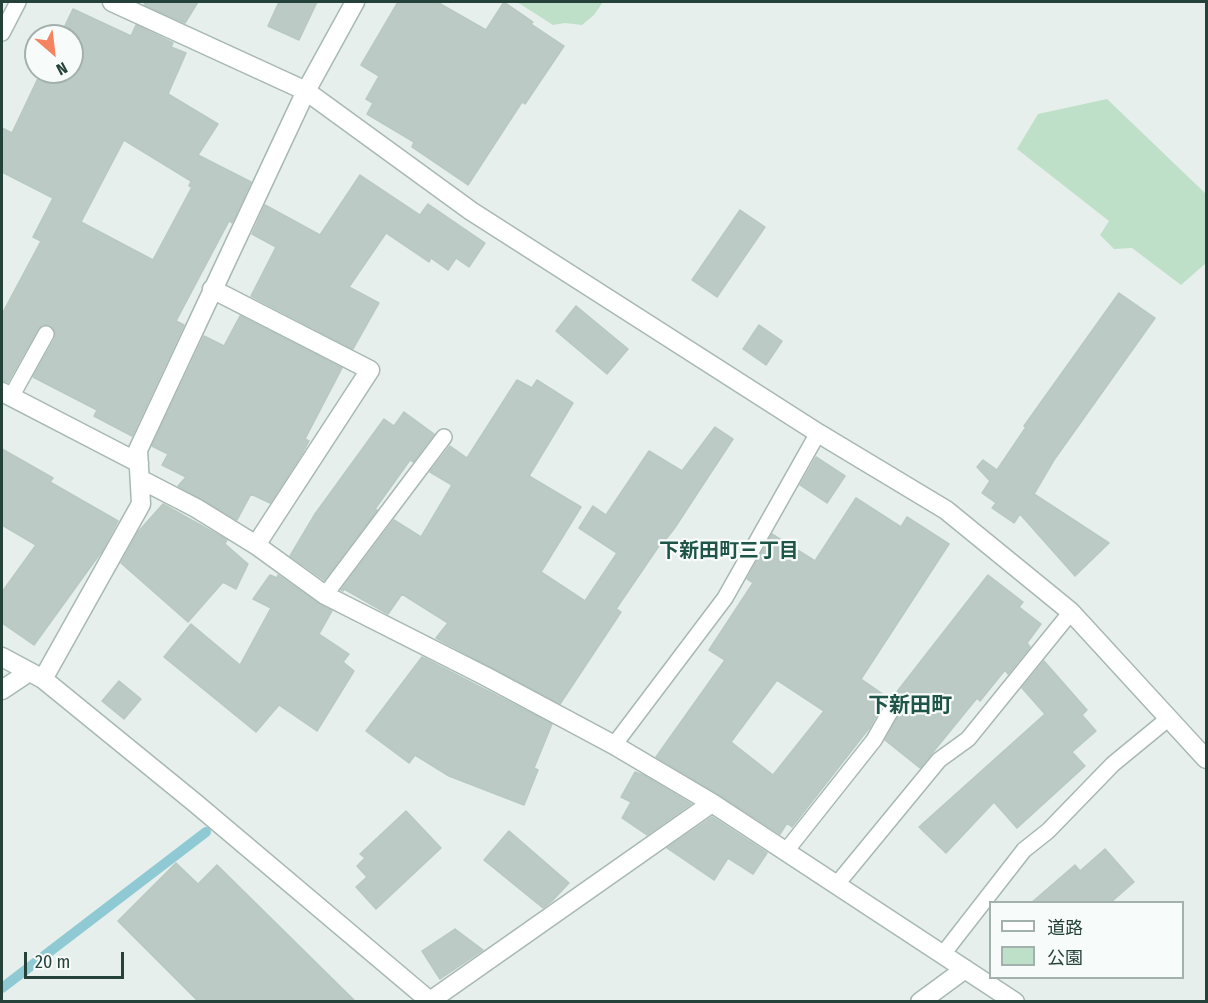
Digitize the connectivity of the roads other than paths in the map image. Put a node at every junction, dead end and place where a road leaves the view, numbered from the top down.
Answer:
1 (18, 2) edge
2 (112, 2) edge
3 (355, 2) edge
4 (2, 33) edge
5 (306, 91) junction
6 (212, 290) junction
7 (46, 334) dead end
8 (6, 395) edge
9 (818, 433) junction
10 (444, 437) dead end
11 (139, 471) junction
12 (256, 545) junction
13 (325, 595) junction
14 (1071, 612) junction
15 (2, 657) edge
16 (36, 675) junction
17 (2, 690) edge
18 (895, 704) dead end
19 (1169, 718) junction
20 (614, 745) junction
21 (1206, 759) edge
22 (712, 803) junction
23 (786, 851) junction
24 (837, 885) junction
25 (943, 954) junction
26 (965, 969) junction
27 (431, 1001) edge
28 (920, 1002) edge
29 (1015, 1002) edge

1 - 4 lane
2 - 5 street
3 - 5 street
5 - 6 street
5 - 9 street
6 - 11 street
6 - 12 street
7 - 8 lane
8 - 11 street
9 - 14 street
9 - 20 lane
10 - 13 lane
11 - 12 street
11 - 16 street
12 - 13 street
13 - 20 street
14 - 19 street
14 - 24 lane
15 - 16 street
16 - 17 street
16 - 27 street
18 - 23 lane
19 - 21 street
19 - 25 lane
20 - 22 street
22 - 23 street
22 - 27 street
23 - 24 street
24 - 25 street
25 - 26 street
26 - 28 street
26 - 29 street

